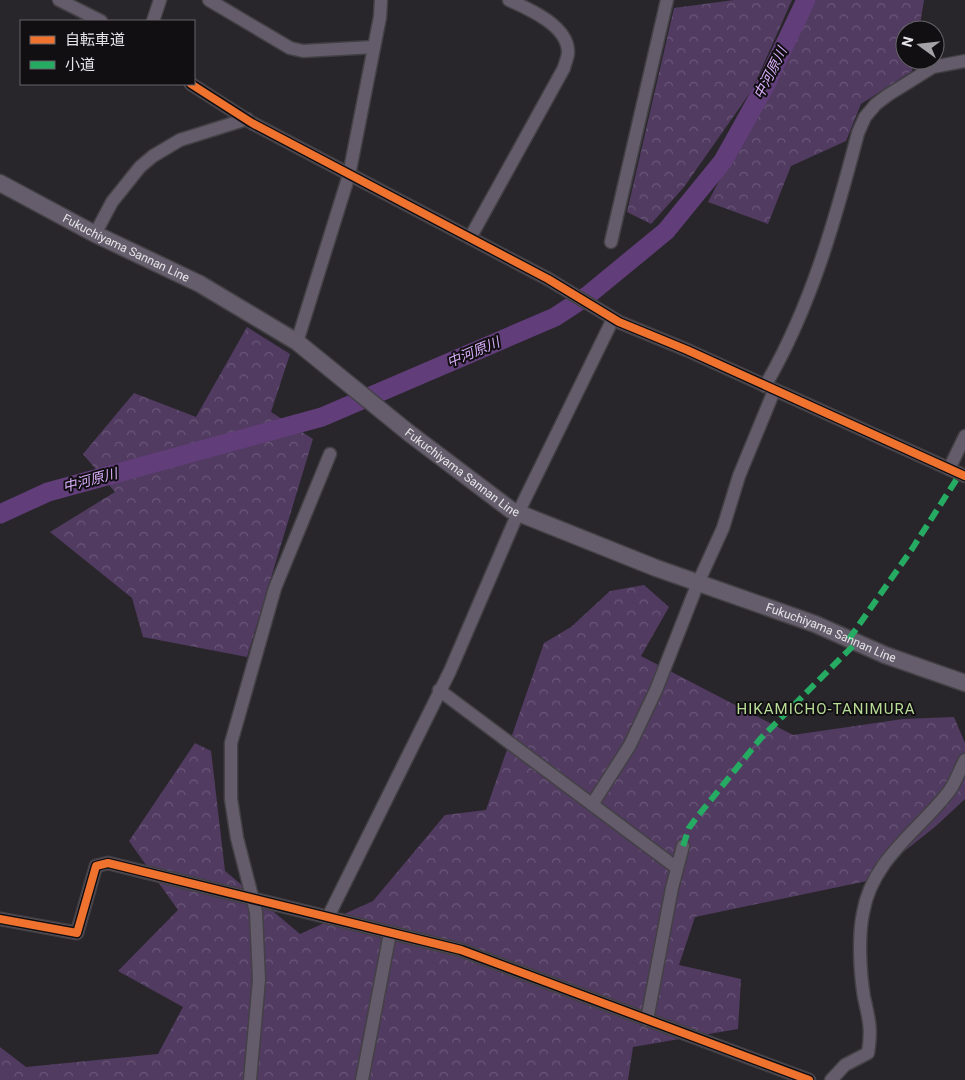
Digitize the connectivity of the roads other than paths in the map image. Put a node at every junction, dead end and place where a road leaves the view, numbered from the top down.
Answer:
1 (59, 0) edge
2 (160, 0) edge
3 (209, 0) edge
4 (381, 0) edge
5 (509, 0) edge
6 (668, 0) edge
7 (100, 20) edge
8 (153, 20) edge
9 (374, 47) junction
10 (965, 62) edge
11 (193, 85) edge
12 (247, 119) junction
13 (349, 175) junction
14 (0, 183) edge
15 (94, 234) junction
16 (470, 238) junction
17 (611, 242) dead end
18 (613, 319) junction
19 (297, 342) junction
20 (769, 388) junction
21 (965, 436) edge
22 (330, 454) dead end
23 (950, 469) junction
24 (965, 476) edge
25 (518, 513) junction
26 (698, 583) junction
27 (965, 683) edge
28 (440, 690) junction
29 (965, 760) edge
30 (593, 804) junction
31 (683, 846) dead end
32 (677, 868) junction
33 (252, 897) junction
34 (328, 917) junction
35 (0, 919) edge
36 (390, 933) junction
37 (647, 1020) junction
38 (250, 1080) edge
39 (362, 1080) edge
40 (809, 1080) edge
41 (831, 1080) edge

1 - 7 street
2 - 8 street
3 - 9 street
4 - 9 street
5 - 16 street
6 - 17 street
9 - 13 street
10 - 20 street
11 - 12 street
12 - 13 street
12 - 15 street
13 - 16 street
13 - 19 street
14 - 15 main road, Fukuchiyama Sannan Line
15 - 19 main road, Fukuchiyama Sannan Line
16 - 18 street
18 - 20 street
18 - 25 street
19 - 25 main road, Fukuchiyama Sannan Line
20 - 23 street
20 - 26 street
21 - 23 street
22 - 33 street
23 - 24 street
25 - 26 main road, Fukuchiyama Sannan Line
25 - 28 street
26 - 27 main road, Fukuchiyama Sannan Line
26 - 30 street
28 - 30 street
28 - 34 street
29 - 41 street
30 - 32 street
31 - 32 street
32 - 37 street
33 - 34 street
33 - 35 street
33 - 38 street
34 - 36 street
36 - 37 street
36 - 39 street
37 - 40 street

